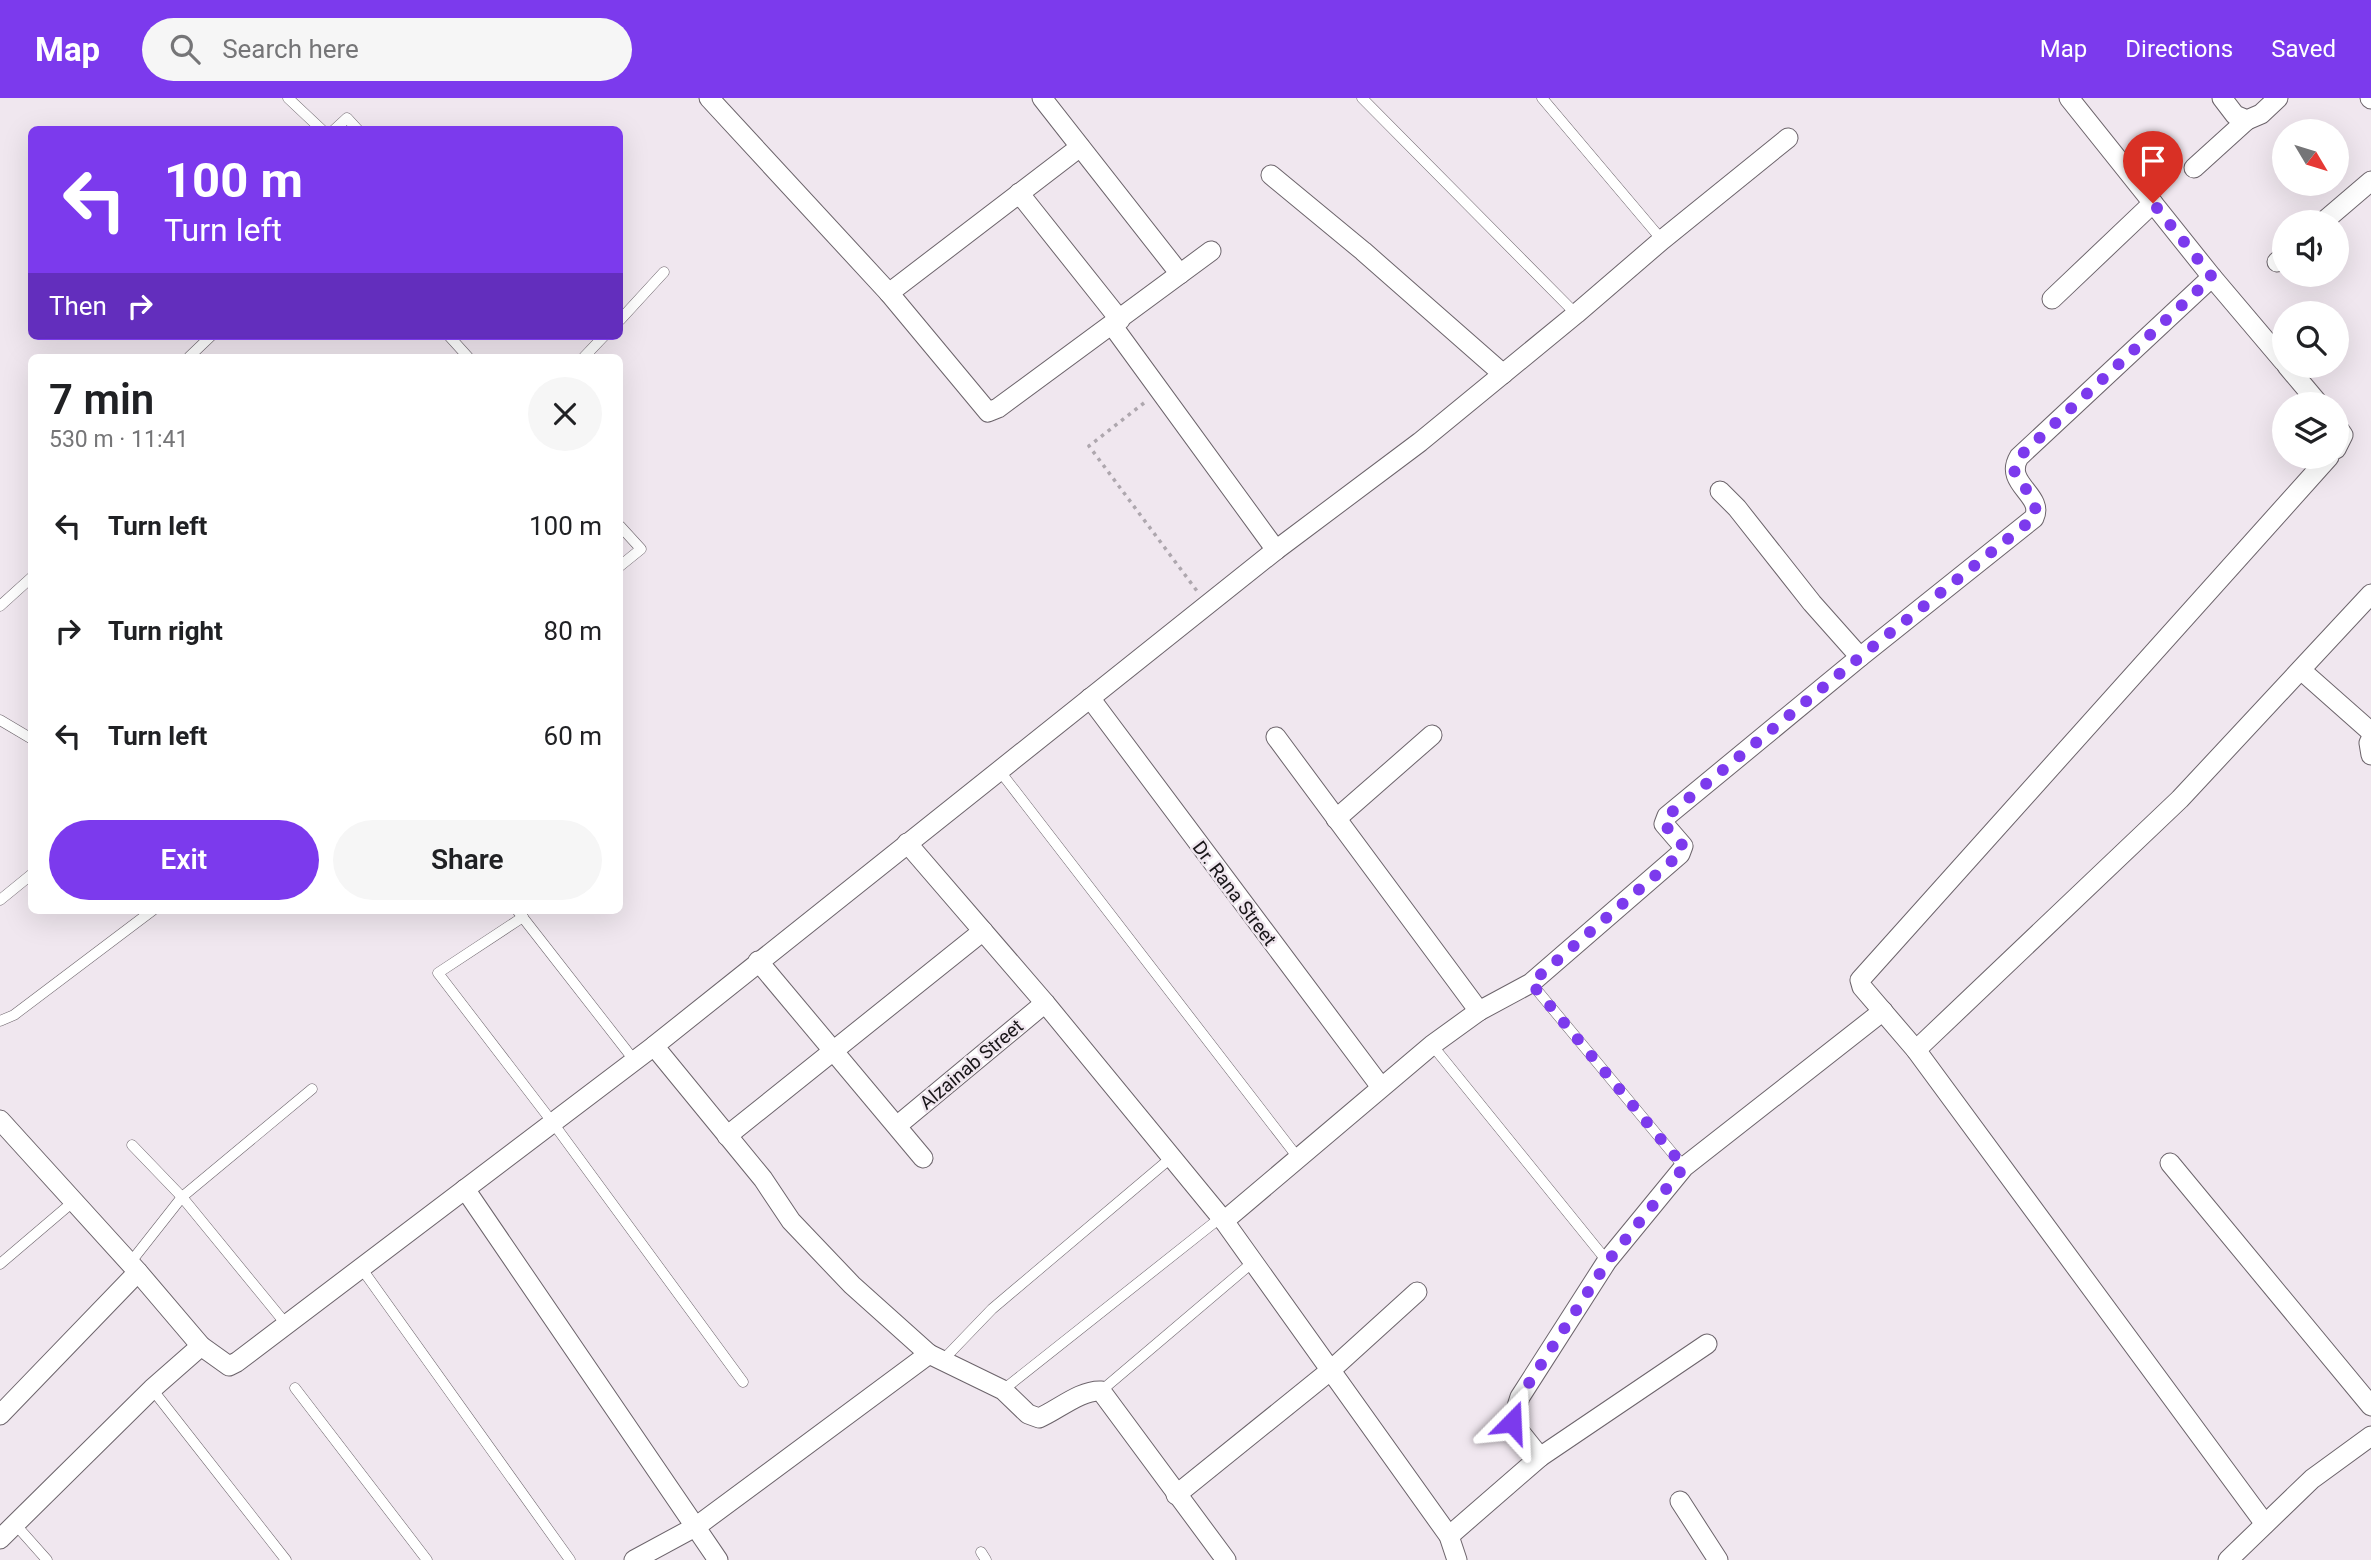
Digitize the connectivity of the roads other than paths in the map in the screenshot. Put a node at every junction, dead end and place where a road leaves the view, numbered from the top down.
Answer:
1 (288, 98) edge
2 (709, 98) edge
3 (1042, 98) edge
4 (1362, 98) edge
5 (1542, 98) edge
6 (2069, 98) edge
7 (2222, 98) edge
8 (2278, 98) edge
9 (2247, 120) junction
10 (318, 126) edge
11 (338, 126) edge
12 (354, 126) edge
13 (1788, 138) dead end
14 (1080, 147) junction
15 (2194, 168) dead end
16 (1271, 175) dead end
17 (2371, 181) edge
18 (1019, 194) junction
19 (2153, 203) junction
20 (2337, 210) edge
21 (1661, 240) junction
22 (1211, 251) dead end
23 (664, 272) dead end
24 (1180, 274) junction
25 (2212, 277) junction
26 (889, 293) junction
27 (2052, 299) dead end
28 (1576, 314) junction
29 (623, 317) edge
30 (1116, 323) junction
31 (207, 340) edge
32 (453, 340) edge
33 (600, 340) edge
34 (2272, 349) edge
35 (192, 354) edge
36 (465, 354) edge
37 (587, 354) edge
38 (1503, 374) junction
39 (2297, 378) edge
40 (2309, 392) edge
41 (2318, 469) edge
42 (1720, 491) dead end
43 (623, 529) edge
44 (1276, 550) junction
45 (623, 564) edge
46 (28, 581) edge
47 (2371, 594) edge
48 (0, 606) edge
49 (1860, 657) junction
50 (2301, 670) junction
51 (1090, 698) junction
52 (0, 720) edge
53 (2371, 732) edge
54 (1432, 735) dead end
55 (28, 737) edge
56 (1276, 737) dead end
57 (2371, 739) edge
58 (2371, 755) edge
59 (999, 770) junction
60 (1336, 819) junction
61 (907, 843) junction
62 (28, 877) edge
63 (0, 900) edge
64 (148, 914) edge
65 (520, 914) edge
66 (983, 931) junction
67 (758, 961) junction
68 (1531, 983) junction
69 (1045, 1003) junction
70 (1479, 1011) junction
71 (1883, 1011) junction
72 (0, 1021) edge
73 (1432, 1045) junction
74 (654, 1046) junction
75 (1916, 1050) junction
76 (834, 1051) junction
77 (634, 1060) junction
78 (1381, 1087) junction
79 (312, 1089) dead end
80 (0, 1120) edge
81 (553, 1123) junction
82 (898, 1125) junction
83 (727, 1136) junction
84 (132, 1145) dead end
85 (1172, 1157) junction
86 (923, 1158) dead end
87 (1300, 1159) junction
88 (2170, 1163) dead end
89 (1684, 1167) junction
90 (465, 1189) junction
91 (182, 1197) junction
92 (74, 1201) junction
93 (1222, 1219) junction
94 (1608, 1261) junction
95 (1253, 1262) junction
96 (0, 1264) edge
97 (134, 1268) junction
98 (362, 1269) junction
99 (1416, 1292) dead end
100 (286, 1324) junction
101 (1707, 1344) dead end
102 (201, 1346) junction
103 (936, 1357) junction
104 (1331, 1370) junction
105 (743, 1382) dead end
106 (295, 1388) dead end
107 (152, 1389) junction
108 (1003, 1390) junction
109 (1101, 1391) junction
110 (2371, 1406) edge
111 (0, 1415) edge
112 (2371, 1436) edge
113 (1541, 1457) junction
114 (1176, 1495) junction
115 (1680, 1501) dead end
116 (15, 1524) junction
117 (2266, 1524) junction
118 (697, 1526) junction
119 (1449, 1536) junction
120 (0, 1539) edge
121 (47, 1560) edge
122 (286, 1560) edge
123 (427, 1560) edge
124 (570, 1560) edge
125 (634, 1560) edge
126 (718, 1560) edge
127 (1226, 1560) edge
128 (1458, 1560) edge
129 (1718, 1560) edge
130 (2228, 1560) edge

1 - 10 lane
2 - 26 street
3 - 14 street
4 - 28 lane
5 - 21 lane
6 - 19 street
7 - 9 street
8 - 9 street
9 - 15 street
11 - 12 lane
13 - 21 street
14 - 18 street
14 - 24 street
16 - 38 street
17 - 20 street
18 - 26 street
18 - 30 street
19 - 25 street
19 - 27 street
21 - 28 street
22 - 24 street
23 - 29 lane
24 - 30 street
25 - 34 street
25 - 49 street
26 - 30 street
28 - 38 street
30 - 44 street
31 - 35 lane
32 - 36 lane
33 - 37 lane
38 - 44 street
39 - 40 street
41 - 71 street
42 - 49 street
43 - 45 lane
44 - 51 street
46 - 48 lane
47 - 50 street
49 - 68 street
50 - 53 street
50 - 75 street
51 - 59 street
51 - 78 street, Dr. Rana Street
52 - 55 lane
54 - 60 street
56 - 60 street
57 - 58 street
59 - 61 street
59 - 87 lane
60 - 70 street
61 - 66 street
61 - 67 street
62 - 63 lane
64 - 72 lane
65 - 77 lane
65 - 81 lane
66 - 69 street
66 - 76 street
67 - 74 street
67 - 76 street
68 - 70 street
68 - 89 lane
69 - 82 street, Alzainab Street
69 - 85 street
70 - 73 street
71 - 75 street
71 - 89 street
73 - 78 street
73 - 94 lane
74 - 77 street
74 - 83 street
75 - 117 street
76 - 82 street
76 - 83 street
77 - 81 street
78 - 87 street
79 - 91 lane
80 - 92 street
81 - 90 street
81 - 105 lane
82 - 86 street
83 - 103 street
84 - 91 lane
85 - 93 street
85 - 103 lane
87 - 93 street
88 - 110 street
89 - 94 street
90 - 98 street
90 - 118 street
91 - 97 lane
91 - 100 lane
92 - 96 lane
92 - 97 street
93 - 95 street
93 - 108 lane
94 - 113 street
95 - 104 street
95 - 109 lane
97 - 102 street
97 - 111 street
98 - 100 street
98 - 124 lane
99 - 104 street
100 - 102 street
101 - 113 street
102 - 107 street
103 - 108 street
103 - 118 street
104 - 114 street
104 - 119 street
106 - 123 lane
107 - 116 street
107 - 122 lane
108 - 109 street
109 - 114 street
112 - 117 street
113 - 119 street
114 - 127 street
115 - 129 street
116 - 120 street
116 - 121 lane
117 - 130 street
118 - 125 street
118 - 126 street
119 - 128 street

